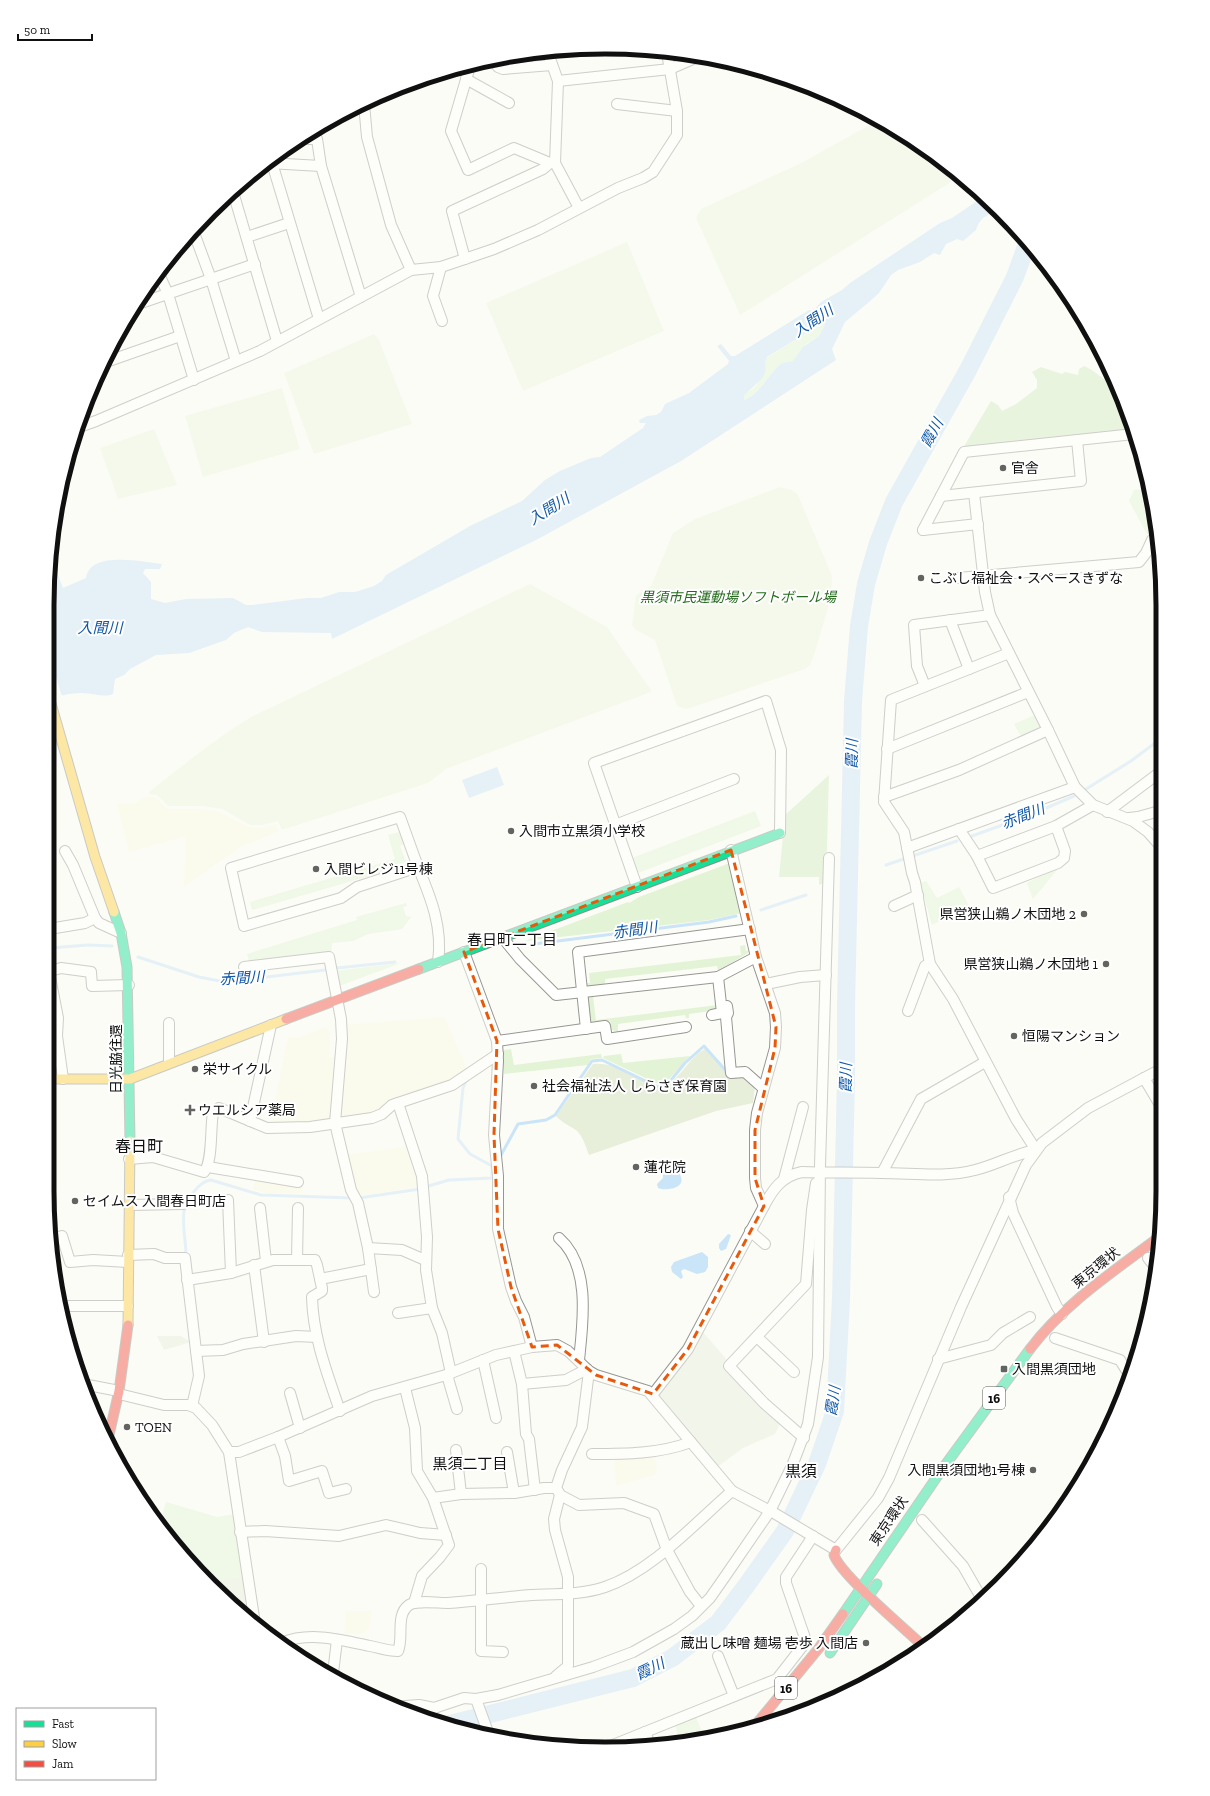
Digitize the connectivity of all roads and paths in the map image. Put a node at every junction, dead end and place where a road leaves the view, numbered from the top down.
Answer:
1 (549, 57) edge
2 (668, 58) edge
3 (689, 61) edge
4 (497, 65) edge
5 (552, 65) junction
6 (670, 69) junction
7 (468, 72) edge
8 (466, 78) junction
9 (558, 81) junction
10 (509, 103) dead end
11 (617, 104) dead end
12 (364, 109) edge
13 (677, 111) junction
14 (312, 139) edge
15 (276, 163) edge
16 (553, 163) junction
17 (321, 166) junction
18 (271, 167) edge
19 (235, 197) edge
20 (579, 208) junction
21 (290, 224) junction
22 (196, 237) edge
23 (247, 237) junction
24 (465, 259) junction
25 (255, 264) junction
26 (441, 267) junction
27 (411, 270) junction
28 (161, 279) edge
29 (211, 279) junction
30 (168, 294) junction
31 (361, 297) junction
32 (145, 302) edge
33 (319, 319) junction
34 (442, 321) dead end
35 (180, 336) junction
36 (278, 341) junction
37 (112, 360) edge
38 (236, 361) junction
39 (194, 380) junction
40 (84, 425) edge
41 (1129, 435) edge
42 (1077, 440) junction
43 (974, 493) junction
44 (941, 496) junction
45 (978, 524) junction
46 (1152, 540) edge
47 (983, 575) junction
48 (958, 578) dead end
49 (990, 615) junction
50 (950, 620) junction
51 (1009, 653) junction
52 (969, 669) junction
53 (925, 686) junction
54 (1028, 692) junction
55 (54, 714) edge
56 (1048, 730) junction
57 (887, 749) junction
58 (1156, 775) edge
59 (734, 779) dead end
60 (1075, 787) junction
61 (884, 796) junction
62 (1093, 805) junction
63 (1107, 812) junction
64 (1156, 812) edge
65 (1129, 818) junction
66 (615, 825) junction
67 (1056, 826) junction
68 (959, 829) junction
69 (780, 833) joint
70 (1156, 841) edge
71 (907, 848) junction
72 (731, 850) junction
73 (65, 851) dead end
74 (977, 856) junction
75 (829, 858) dead end
76 (418, 868) junction
77 (637, 887) junction
78 (918, 895) junction
79 (894, 906) dead end
80 (95, 918) junction
81 (54, 928) edge
82 (750, 929) junction
83 (121, 933) junction
84 (502, 937) junction
85 (464, 952) junction
86 (756, 957) junction
87 (438, 962) junction
88 (930, 964) junction
89 (244, 967) dead end
90 (54, 970) edge
91 (826, 975) junction
92 (718, 977) junction
93 (766, 984) junction
94 (129, 985) junction
95 (582, 993) junction
96 (54, 998) edge
97 (339, 999) junction
98 (727, 1006) dead end
99 (908, 1011) dead end
100 (712, 1014) dead end
101 (169, 1023) dead end
102 (271, 1025) junction
103 (686, 1027) dead end
104 (586, 1029) junction
105 (497, 1040) junction
106 (498, 1054) junction
107 (985, 1062) junction
108 (169, 1063) junction
109 (1156, 1072) edge
110 (54, 1078) edge
111 (1144, 1078) junction
112 (63, 1079) junction
113 (130, 1079) junction
114 (763, 1088) junction
115 (1156, 1098) edge
116 (398, 1103) junction
117 (803, 1107) dead end
118 (250, 1121) junction
119 (335, 1123) junction
120 (1036, 1150) junction
121 (129, 1159) junction
122 (208, 1167) junction
123 (820, 1172) junction
124 (882, 1172) junction
125 (784, 1179) junction
126 (298, 1182) dead end
127 (1009, 1197) junction
128 (228, 1200) dead end
129 (183, 1204) dead end
130 (129, 1205) junction
131 (764, 1206) junction
132 (260, 1208) dead end
133 (298, 1208) dead end
134 (750, 1231) junction
135 (56, 1238) edge
136 (559, 1238) dead end
137 (1153, 1241) edge
138 (765, 1244) dead end
139 (368, 1248) junction
140 (1152, 1255) edge
141 (128, 1259) junction
142 (297, 1260) junction
143 (425, 1260) junction
144 (1145, 1260) joint
145 (266, 1261) junction
146 (1151, 1264) edge
147 (254, 1265) junction
148 (371, 1269) junction
149 (231, 1273) junction
150 (320, 1279) junction
151 (187, 1280) junction
152 (374, 1292) dead end
153 (67, 1306) edge
154 (128, 1306) junction
155 (432, 1308) junction
156 (398, 1313) dead end
157 (1062, 1314) junction
158 (1030, 1318) dead end
159 (317, 1337) junction
160 (757, 1337) junction
161 (1055, 1338) dead end
162 (264, 1342) junction
163 (532, 1347) junction
164 (196, 1351) junction
165 (514, 1351) junction
166 (483, 1360) junction
167 (579, 1360) junction
168 (938, 1360) junction
169 (588, 1370) junction
170 (1126, 1370) edge
171 (794, 1372) dead end
172 (449, 1374) junction
173 (522, 1384) junction
174 (90, 1386) edge
175 (405, 1388) junction
176 (119, 1393) junction
177 (290, 1394) dead end
178 (653, 1394) junction
179 (192, 1406) junction
180 (457, 1409) dead end
181 (340, 1411) junction
182 (496, 1418) dead end
183 (300, 1428) junction
184 (110, 1432) edge
185 (278, 1437) junction
186 (804, 1438) junction
187 (691, 1442) junction
188 (456, 1450) dead end
189 (229, 1452) junction
190 (507, 1452) dead end
191 (592, 1454) dead end
192 (346, 1489) dead end
193 (534, 1490) junction
194 (732, 1491) junction
195 (558, 1492) junction
196 (514, 1493) junction
197 (461, 1494) junction
198 (433, 1498) junction
199 (772, 1512) junction
200 (922, 1520) dead end
201 (240, 1532) junction
202 (446, 1536) junction
203 (813, 1536) junction
204 (667, 1550) junction
205 (836, 1550) junction
206 (481, 1569) dead end
207 (882, 1577) dead end
208 (861, 1587) junction
209 (569, 1594) junction
210 (870, 1595) junction
211 (980, 1595) edge
212 (481, 1600) junction
213 (414, 1603) junction
214 (701, 1606) junction
215 (253, 1614) edge
216 (336, 1640) junction
217 (288, 1641) edge
218 (920, 1643) edge
219 (503, 1652) dead end
220 (718, 1656) dead end
221 (825, 1660) dead end
222 (333, 1670) edge
223 (553, 1679) junction
224 (734, 1696) junction
225 (478, 1701) junction
226 (409, 1706) edge
227 (434, 1708) junction
228 (429, 1713) edge
229 (761, 1719) edge
230 (487, 1729) edge
231 (645, 1732) junction
232 (648, 1740) edge
233 (622, 1742) edge

1 - 5 street
2 - 6 street
3 - 6 street
4 - 5 street
5 - 9 street
6 - 9 street
6 - 13 street
7 - 8 street
8 - 10 street
8 - 16 street
9 - 16 street
11 - 13 street
12 - 27 street
13 - 20 street
14 - 17 street
15 - 17 street
16 - 20 street
16 - 24 street
17 - 31 street
18 - 21 street
19 - 23 street
20 - 24 street
21 - 23 street
21 - 33 street
22 - 29 street
23 - 25 street
24 - 26 street
25 - 29 street
25 - 36 street
26 - 27 street
26 - 34 street
27 - 31 street
28 - 30 street
29 - 30 street
29 - 38 street
30 - 32 street
30 - 35 street
31 - 33 street
33 - 36 street
35 - 37 street
35 - 39 street
36 - 38 street
38 - 39 street
39 - 40 street
41 - 42 street
42 - 43 street
42 - 44 street
43 - 44 street
43 - 45 street
44 - 45 street
45 - 47 street
46 - 47 street
47 - 48 street
47 - 49 street
49 - 50 street
49 - 51 street
50 - 52 street
50 - 53 street
51 - 52 street
51 - 54 street
52 - 53 street
53 - 57 street
54 - 56 street
54 - 57 street
55 - 83 main road, 日光脇往還
56 - 60 street
56 - 61 street
57 - 61 street
58 - 63 street
59 - 66 street
60 - 62 street
60 - 68 street
61 - 71 street
62 - 63 street
62 - 67 street
63 - 65 street
64 - 65 street
65 - 70 street
66 - 69 street
66 - 77 street
67 - 74 street
67 - 74 street
68 - 71 street
68 - 74 street
69 - 72 main road
71 - 78 street
72 - 77 main road
72 - 82 street
73 - 80 street
75 - 91 street
76 - 76 street
76 - 87 street
77 - 84 main road
78 - 79 street
78 - 88 street
80 - 81 street
80 - 83 street
82 - 86 street
82 - 95 street
83 - 94 main road, 日光脇往還
84 - 85 main road
84 - 95 street
85 - 87 main road
85 - 105 street
86 - 92 street
86 - 93 street
87 - 97 main road
88 - 99 street
88 - 107 street
89 - 97 street
90 - 94 street
91 - 93 street
91 - 123 street
92 - 95 street
92 - 100 street
93 - 114 street
94 - 113 main road, 日光脇往還
95 - 104 street
96 - 112 street
97 - 102 main road
97 - 119 street
98 - 114 street
101 - 108 street
102 - 108 main road
102 - 118 street
103 - 104 street
104 - 105 street
105 - 106 street
106 - 116 street
106 - 163 street
107 - 120 street
107 - 124 street
108 - 113 main road
109 - 111 street
110 - 112 main road
111 - 115 street
111 - 120 street
112 - 113 main road
113 - 121 main road, 日光脇往還
114 - 131 street
116 - 119 street
116 - 143 street
117 - 125 street
118 - 119 street
118 - 122 street
119 - 139 street
120 - 124 street
120 - 127 street
121 - 122 street
121 - 130 main road, 日光脇往還
122 - 126 street
123 - 124 street
123 - 125 street
123 - 160 street
123 - 186 street
125 - 131 street
127 - 157 street
127 - 168 street
128 - 149 street
129 - 130 street
130 - 141 main road, 日光脇往還
131 - 134 street
132 - 145 street
133 - 142 street
134 - 138 street
134 - 178 street
135 - 141 street
136 - 167 street
137 - 157 main road, 東京環状 / 16
139 - 143 street
139 - 148 street
140 - 144 main road
141 - 151 street
141 - 154 main road, 日光脇往還
142 - 145 street
142 - 150 street
143 - 155 street
144 - 146 street
145 - 147 street
147 - 149 street
147 - 162 street
148 - 150 street
148 - 152 street
149 - 151 street
150 - 159 street
151 - 164 street
153 - 154 street
154 - 176 main road, 日光脇往還
155 - 156 street
155 - 172 street
157 - 208 main road, 東京環状 / 16
158 - 168 street
159 - 162 street
159 - 181 street
160 - 171 street
160 - 186 street
161 - 170 street
162 - 164 street
163 - 165 street
163 - 167 street
164 - 179 street
165 - 166 street
165 - 173 street
166 - 172 street
166 - 182 street
167 - 169 street
168 - 205 street
169 - 173 street
169 - 178 street
169 - 195 street
172 - 175 street
172 - 180 street
173 - 193 street
174 - 176 street
175 - 181 street
175 - 198 street
176 - 179 street
176 - 184 main road, 日光脇往還
177 - 183 street
178 - 187 street
179 - 189 street
181 - 183 street
183 - 185 street
185 - 189 street
185 - 192 street
186 - 199 street
187 - 191 street
187 - 194 street
188 - 197 street
189 - 201 street
190 - 196 street
193 - 195 street
193 - 196 street
194 - 199 street
194 - 204 street
195 - 204 street
195 - 209 street
196 - 197 street
197 - 198 street
198 - 202 street
199 - 203 street
199 - 214 street
200 - 211 street
201 - 202 street
201 - 215 street
202 - 213 street
203 - 205 street
203 - 224 street
204 - 209 street
204 - 214 street
205 - 208 main road
206 - 212 street
207 - 210 main road
208 - 210 main road
208 - 229 main road, 東京環状 / 16
209 - 212 street
209 - 223 street
210 - 218 main road
210 - 221 main road
212 - 213 street
212 - 219 street
213 - 216 street
214 - 223 street
216 - 217 street
216 - 222 street
220 - 224 street
223 - 225 street
224 - 231 street
225 - 227 street
225 - 230 street
226 - 227 street
227 - 228 street
231 - 232 street
231 - 233 street

